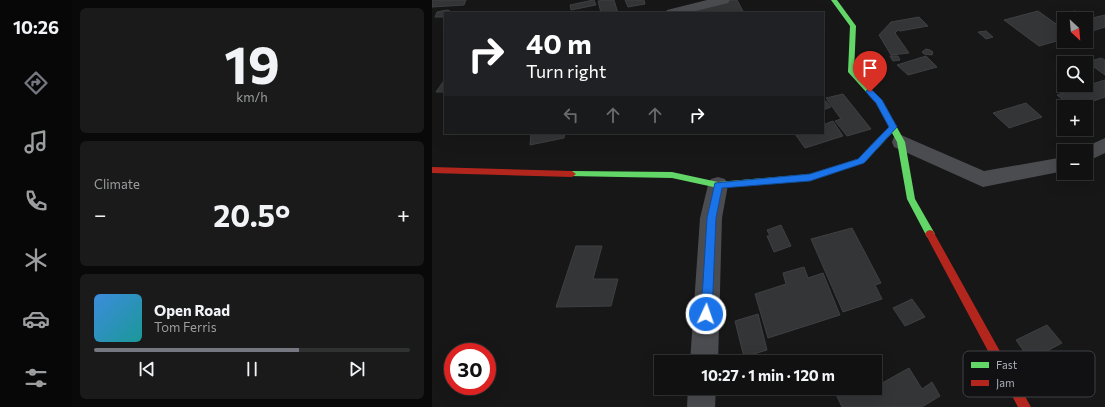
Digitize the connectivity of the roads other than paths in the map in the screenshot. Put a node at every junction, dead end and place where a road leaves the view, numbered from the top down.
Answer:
1 (723, 0) edge
2 (834, 0) edge
3 (700, 3) edge
4 (675, 12) edge
5 (897, 135) junction
6 (1105, 145) edge
7 (1093, 151) edge
8 (1057, 165) edge
9 (432, 170) edge
10 (718, 185) junction
11 (994, 351) edge
12 (704, 355) edge
13 (702, 395) edge
14 (1020, 397) edge
15 (701, 407) edge
16 (1025, 407) edge

1 - 3 street
2 - 5 street
3 - 4 street
5 - 8 street
5 - 10 street
5 - 11 street
6 - 7 street
9 - 10 street
10 - 12 street
13 - 15 street
14 - 16 street

